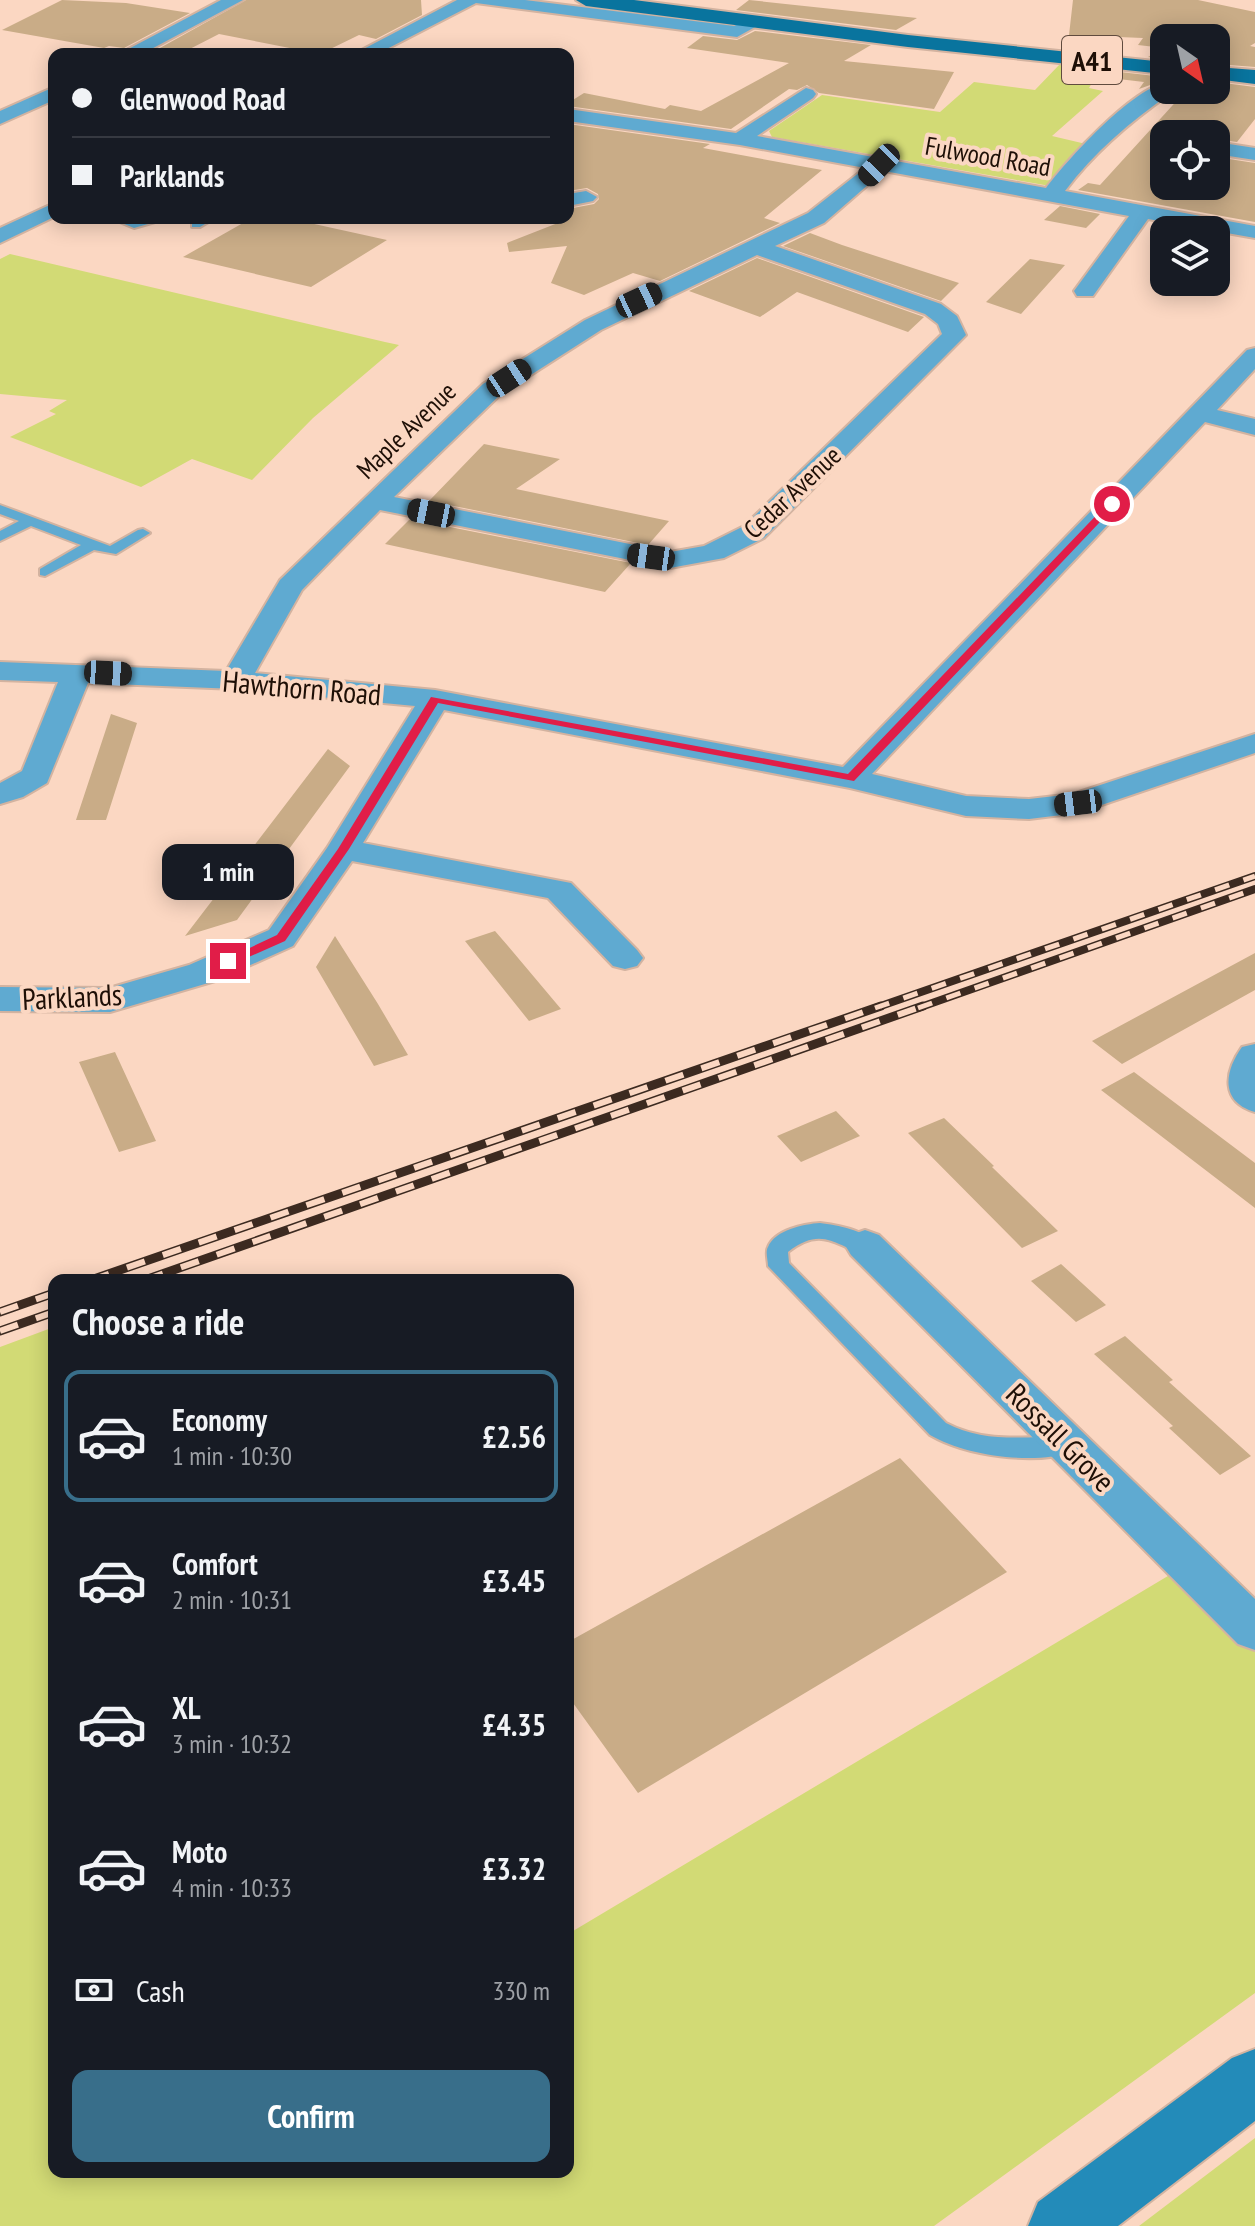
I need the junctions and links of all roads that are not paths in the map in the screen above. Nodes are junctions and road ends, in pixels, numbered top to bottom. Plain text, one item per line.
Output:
1 (234, 0) edge
2 (470, 0) edge
3 (483, 0) edge
4 (586, 0) edge
5 (184, 3) dead end
6 (687, 6) edge
7 (214, 8) junction
8 (755, 22) junction
9 (139, 48) edge
10 (375, 48) edge
11 (1150, 66) edge
12 (1230, 74) edge
13 (1255, 77) edge
14 (806, 94) dead end
15 (48, 96) edge
16 (1150, 99) edge
17 (574, 116) edge
18 (0, 118) edge
19 (740, 139) junction
20 (1230, 150) edge
21 (1255, 154) edge
22 (879, 165) junction
23 (1052, 195) junction
24 (48, 212) edge
25 (1142, 213) junction
26 (1255, 232) edge
27 (0, 236) edge
28 (757, 247) junction
29 (1108, 296) dead end
30 (1255, 355) edge
31 (1200, 413) junction
32 (1255, 427) edge
33 (374, 501) junction
34 (0, 509) edge
35 (31, 520) junction
36 (143, 533) dead end
37 (0, 537) edge
38 (93, 544) junction
39 (45, 572) dead end
40 (0, 671) edge
41 (77, 672) junction
42 (236, 680) junction
43 (435, 699) junction
44 (1255, 743) edge
45 (850, 778) junction
46 (0, 794) edge
47 (343, 849) junction
48 (625, 958) dead end
49 (0, 999) edge
50 (1255, 1056) edge
51 (1255, 1099) edge
52 (865, 1245) joint
53 (1069, 1445) junction
54 (1255, 1630) edge
55 (1255, 2081) edge
56 (1062, 2226) edge

1 - 7 street
2 - 10 street
3 - 8 street
4 - 6 main road, A41
5 - 7 street
6 - 8 main road, A41
7 - 9 street
8 - 11 main road, A41
12 - 13 main road
14 - 19 street
15 - 18 street
16 - 23 street
17 - 19 street, Fulwood Road
19 - 22 street, Fulwood Road
20 - 21 street
22 - 23 street, Fulwood Road
22 - 28 street, Maple Avenue
23 - 25 street, Fulwood Road
24 - 27 street
25 - 26 street, Fulwood Road
25 - 29 street
28 - 33 street, Maple Avenue
28 - 33 street, Cedar Avenue
30 - 31 street
31 - 32 street
31 - 45 street
33 - 42 street, Maple Avenue
34 - 35 lane
35 - 37 lane
35 - 38 lane
36 - 38 lane
38 - 39 lane
40 - 41 street, Hawthorn Road
41 - 42 street, Hawthorn Road
41 - 46 street
42 - 43 street, Hawthorn Road
43 - 45 street, Hawthorn Road
43 - 47 street, Parklands
44 - 45 street, Hawthorn Road
47 - 48 street
47 - 49 street, Parklands
50 - 51 street
52 - 53 street, Rossall Grove
52 - 53 lane
53 - 54 street, Rossall Grove
55 - 56 main road

